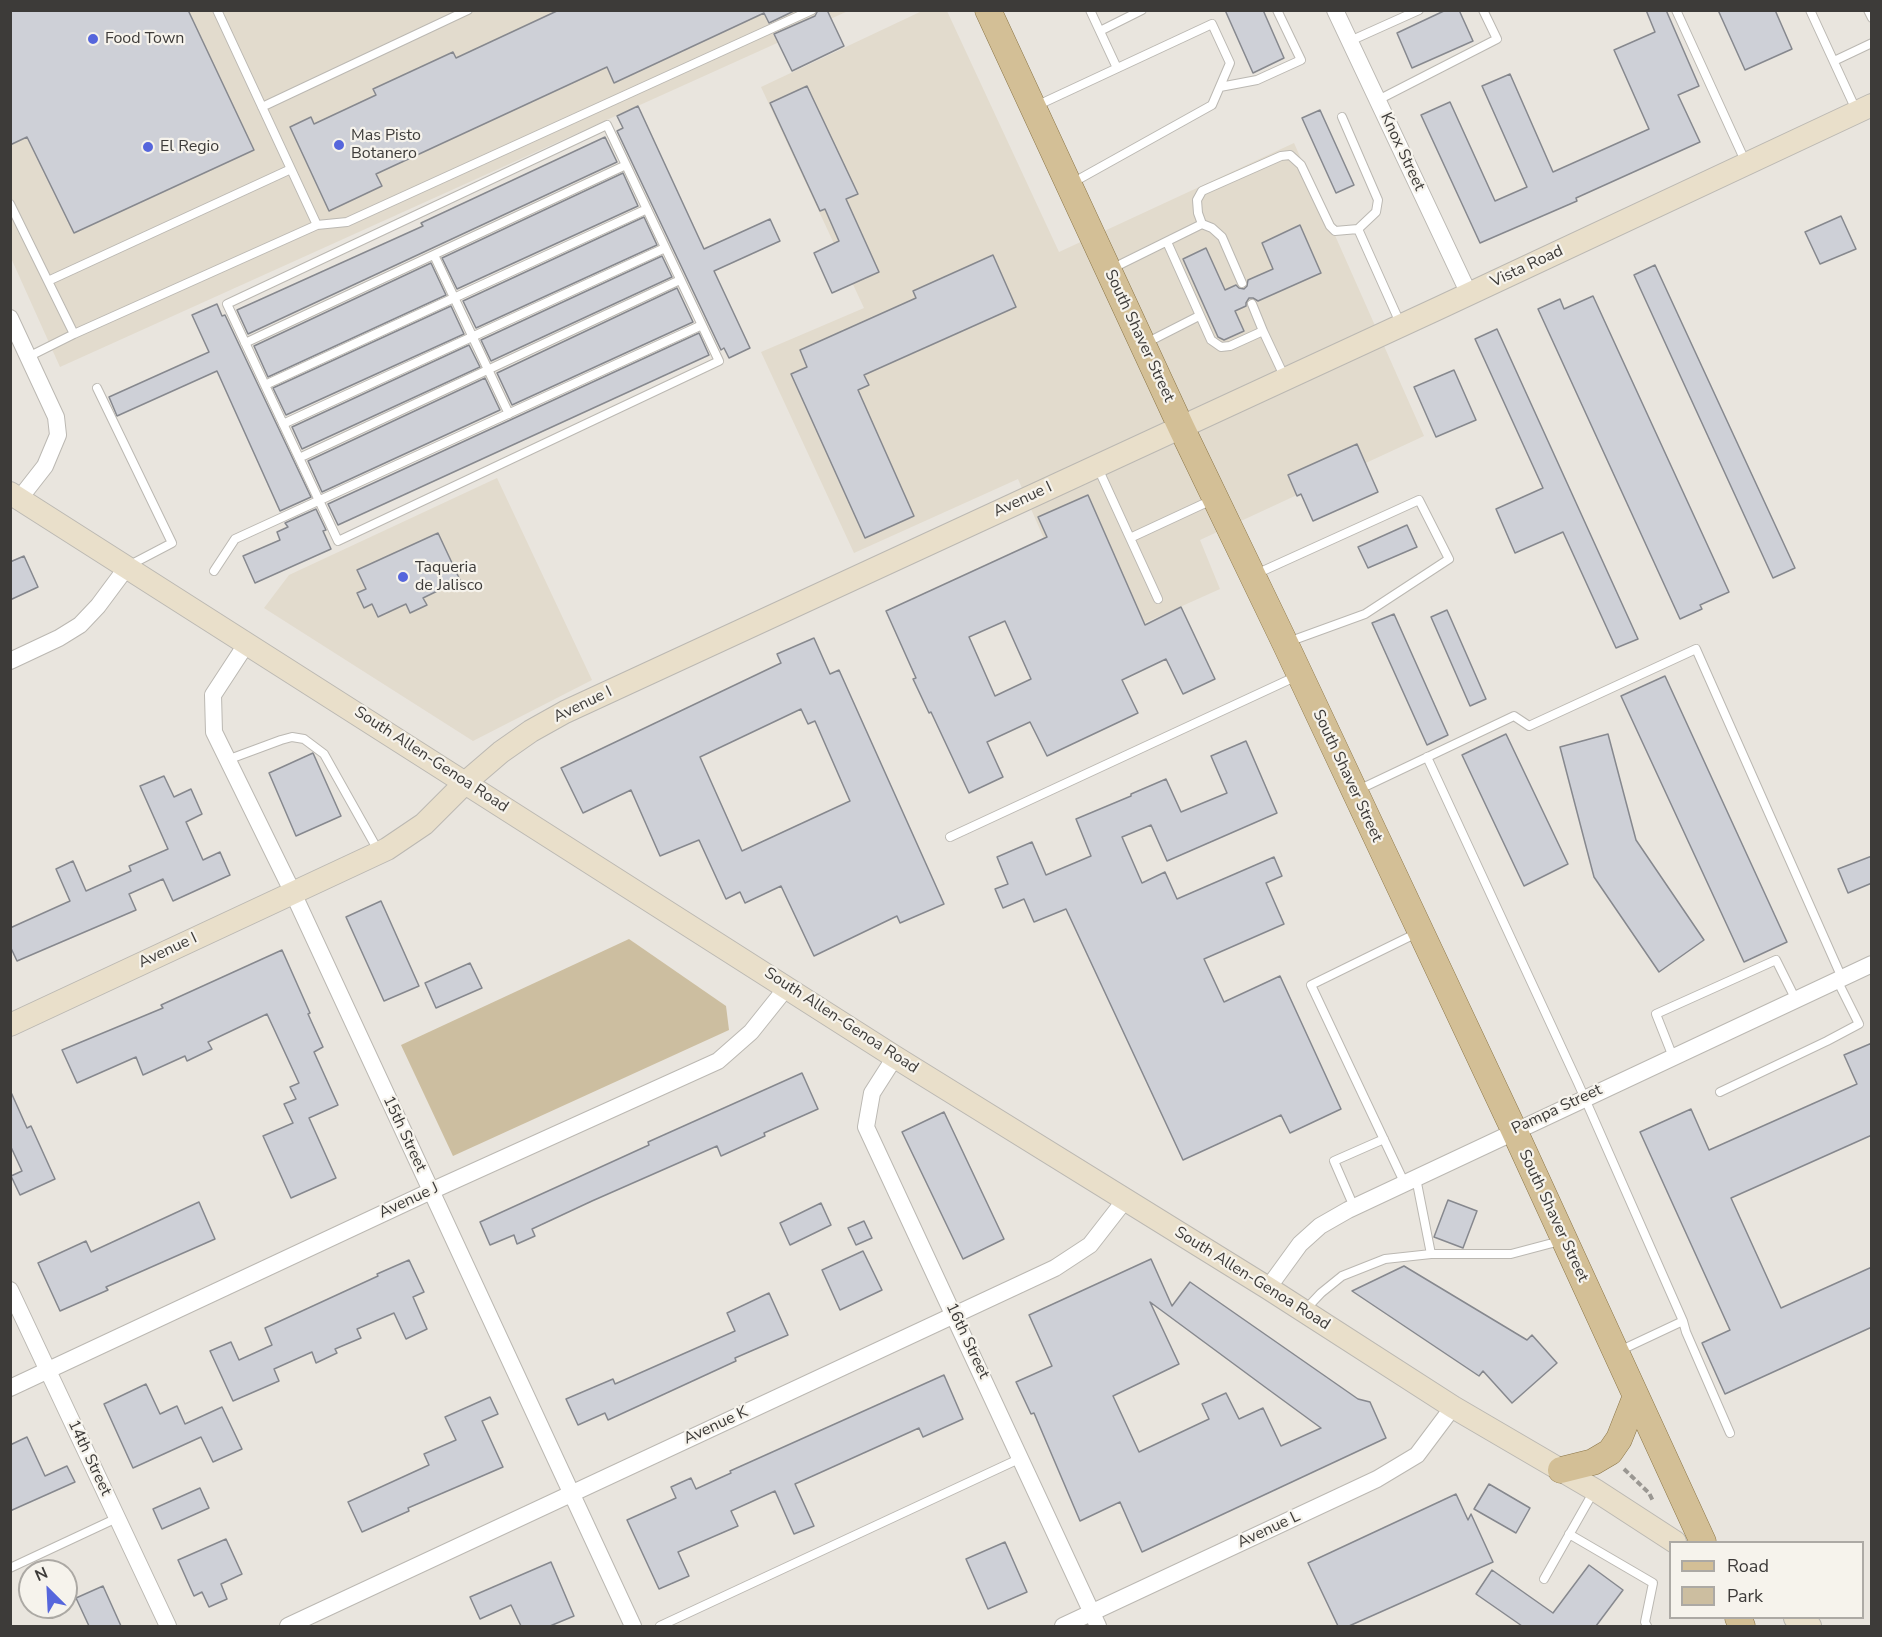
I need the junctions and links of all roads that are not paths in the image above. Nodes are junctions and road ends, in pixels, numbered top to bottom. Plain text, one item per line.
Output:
1 (217, 10) edge
2 (468, 10) edge
3 (812, 10) edge
4 (988, 10) edge
5 (1090, 10) edge
6 (1142, 10) edge
7 (1277, 10) edge
8 (1335, 10) edge
9 (1419, 10) edge
10 (1483, 10) edge
11 (1676, 10) edge
12 (1810, 10) edge
13 (1868, 10) edge
14 (1872, 18) edge
15 (1100, 31) junction
16 (1350, 41) junction
17 (1872, 43) edge
18 (1834, 61) junction
19 (1117, 68) junction
20 (1220, 87) junction
21 (1378, 100) junction
22 (262, 107) junction
23 (1033, 107) junction
24 (1864, 109) edge
25 (1342, 117) dead end
26 (1747, 163) junction
27 (626, 165) junction
28 (291, 169) junction
29 (1069, 184) junction
30 (10, 204) edge
31 (647, 209) junction
32 (1203, 224) junction
33 (317, 225) junction
34 (1358, 229) junction
35 (1167, 242) junction
36 (665, 248) junction
37 (434, 255) junction
38 (1109, 270) junction
39 (680, 280) junction
40 (48, 281) junction
41 (1242, 283) dead end
42 (1469, 294) junction
43 (454, 298) junction
44 (1252, 304) dead end
45 (1199, 316) junction
46 (10, 318) edge
47 (702, 325) junction
48 (1401, 325) junction
49 (1263, 330) junction
50 (74, 334) junction
51 (473, 336) junction
52 (245, 343) junction
53 (1143, 344) junction
54 (28, 357) junction
55 (489, 370) junction
56 (1285, 379) junction
57 (265, 385) junction
58 (97, 388) dead end
59 (509, 414) junction
60 (283, 424) junction
61 (1181, 427) junction
62 (299, 458) junction
63 (1097, 466) junction
64 (15, 496) edge
65 (1215, 499) junction
66 (320, 501) junction
67 (1131, 538) junction
68 (127, 567) junction
69 (214, 571) dead end
70 (1252, 575) junction
71 (1158, 599) dead end
72 (247, 643) junction
73 (1285, 643) junction
74 (10, 661) edge
75 (1300, 675) junction
76 (1427, 757) junction
77 (227, 760) junction
78 (466, 782) junction
79 (1355, 791) junction
80 (950, 837) dead end
81 (379, 853) junction
82 (293, 893) junction
83 (1420, 931) junction
84 (1872, 964) edge
85 (1840, 979) junction
86 (787, 987) junction
87 (1796, 1000) junction
88 (10, 1025) edge
89 (895, 1057) junction
90 (1673, 1057) junction
91 (1720, 1092) dead end
92 (1584, 1098) junction
93 (1514, 1130) junction
94 (1384, 1139) junction
95 (1410, 1179) junction
96 (431, 1191) junction
97 (1125, 1200) junction
98 (1354, 1207) junction
99 (1564, 1240) junction
100 (1431, 1254) junction
101 (1268, 1288) junction
102 (10, 1290) edge
103 (1303, 1311) junction
104 (954, 1315) junction
105 (1683, 1321) junction
106 (1616, 1353) junction
107 (48, 1371) junction
108 (10, 1388) edge
109 (1636, 1396) junction
110 (1453, 1407) junction
111 (1730, 1433) dead end
112 (1022, 1458) junction
113 (1561, 1470) junction
114 (1595, 1490) junction
115 (572, 1494) junction
116 (117, 1518) junction
117 (1569, 1534) junction
118 (1674, 1541) edge
119 (1703, 1541) edge
120 (10, 1568) edge
121 (1544, 1579) dead end
122 (1095, 1620) edge
123 (168, 1626) edge
124 (288, 1626) edge
125 (633, 1626) edge
126 (660, 1626) edge
127 (1063, 1626) edge
128 (1647, 1626) edge

1 - 22 lane
2 - 22 lane
3 - 33 lane
4 - 23 main road, South Shaver Street
5 - 15 lane
6 - 15 lane
7 - 20 lane
8 - 16 street, Knox Street
9 - 16 lane
10 - 21 lane
11 - 26 lane
12 - 18 lane
13 - 14 lane
15 - 19 lane
16 - 21 street, Knox Street
17 - 18 lane
18 - 24 lane
19 - 20 lane
19 - 23 lane
20 - 29 lane
21 - 42 street, Knox Street
22 - 28 lane
23 - 29 main road, South Shaver Street
24 - 26 street, Vista Road
25 - 34 lane
26 - 42 street, Vista Road
27 - 31 lane
27 - 37 lane
27 - 52 lane
28 - 33 lane
28 - 40 lane
29 - 38 main road, South Shaver Street
30 - 40 lane
31 - 36 lane
31 - 43 lane
32 - 34 lane
32 - 35 lane
32 - 41 lane
33 - 50 lane
34 - 48 lane
35 - 38 lane
35 - 45 lane
36 - 39 lane
36 - 51 lane
37 - 43 lane
37 - 52 lane
38 - 53 main road, South Shaver Street
39 - 47 lane
39 - 55 lane
40 - 50 lane
42 - 48 street, Vista Road
43 - 51 lane
43 - 57 lane
44 - 49 lane
45 - 49 lane
45 - 53 lane
46 - 54 street
47 - 59 lane
47 - 66 lane
48 - 56 street, Vista Road
49 - 56 lane
50 - 54 lane
51 - 55 lane
51 - 60 lane
52 - 57 lane
53 - 61 main road, South Shaver Street
54 - 64 street
55 - 59 lane
55 - 62 lane
56 - 61 street, Vista Road
57 - 60 lane
58 - 68 lane
59 - 66 lane
60 - 62 lane
61 - 63 street, Avenue I
61 - 65 main road, South Shaver Street
62 - 66 lane
63 - 67 lane
63 - 78 street, Avenue I
64 - 68 street, South Allen-Genoa Road
65 - 67 lane
65 - 70 main road, South Shaver Street
66 - 69 lane
67 - 71 lane
68 - 72 street, South Allen-Genoa Road
68 - 74 street
70 - 73 main road, South Shaver Street
70 - 73 lane
72 - 77 street, 15th Street
72 - 78 street, South Allen-Genoa Road
73 - 75 main road, South Shaver Street
75 - 79 main road, South Shaver Street
75 - 80 lane
76 - 79 lane
76 - 85 lane
76 - 92 lane
77 - 81 lane
77 - 82 street, 15th Street
78 - 81 street, Avenue I
78 - 86 street, South Allen-Genoa Road
79 - 83 main road, South Shaver Street
81 - 82 street, Avenue I
82 - 88 street, Avenue I
82 - 96 street, 15th Street
83 - 93 main road, South Shaver Street
83 - 94 lane
84 - 85 street, Pampa Street
85 - 87 street, Pampa Street
85 - 91 lane
86 - 89 street, South Allen-Genoa Road
86 - 96 street, Avenue J
87 - 90 street, Pampa Street
87 - 90 lane
89 - 97 street, South Allen-Genoa Road
89 - 104 street, 16th Street
90 - 92 street, Pampa Street
92 - 93 street, Pampa Street
92 - 105 lane
93 - 95 street, Pampa Street
93 - 99 main road, South Shaver Street
94 - 95 lane
94 - 98 lane
95 - 98 street, Pampa Street
95 - 100 lane
96 - 107 street, Avenue J
96 - 115 street, 15th Street
97 - 101 street, South Allen-Genoa Road
97 - 104 street, Avenue K
98 - 101 street, Pampa Street
99 - 100 lane
99 - 106 main road, South Shaver Street
100 - 103 lane
101 - 103 street, South Allen-Genoa Road
102 - 107 street, 14th Street
103 - 110 street, South Allen-Genoa Road
104 - 112 street, 16th Street
104 - 115 street, Avenue K
105 - 106 lane
105 - 111 lane
106 - 109 main road, South Shaver Street
107 - 108 street, Avenue J
107 - 116 street, 14th Street
109 - 113 main road
109 - 119 main road, South Shaver Street
110 - 113 street, South Allen-Genoa Road
110 - 122 street, Avenue L
112 - 122 street, 16th Street
112 - 126 lane
113 - 114 street, South Allen-Genoa Road
114 - 117 lane
114 - 118 street, South Allen-Genoa Road
115 - 124 street, Avenue K
115 - 125 street, 15th Street
116 - 120 lane
116 - 123 street, 14th Street
117 - 121 lane
117 - 128 lane
122 - 127 street, Avenue L

